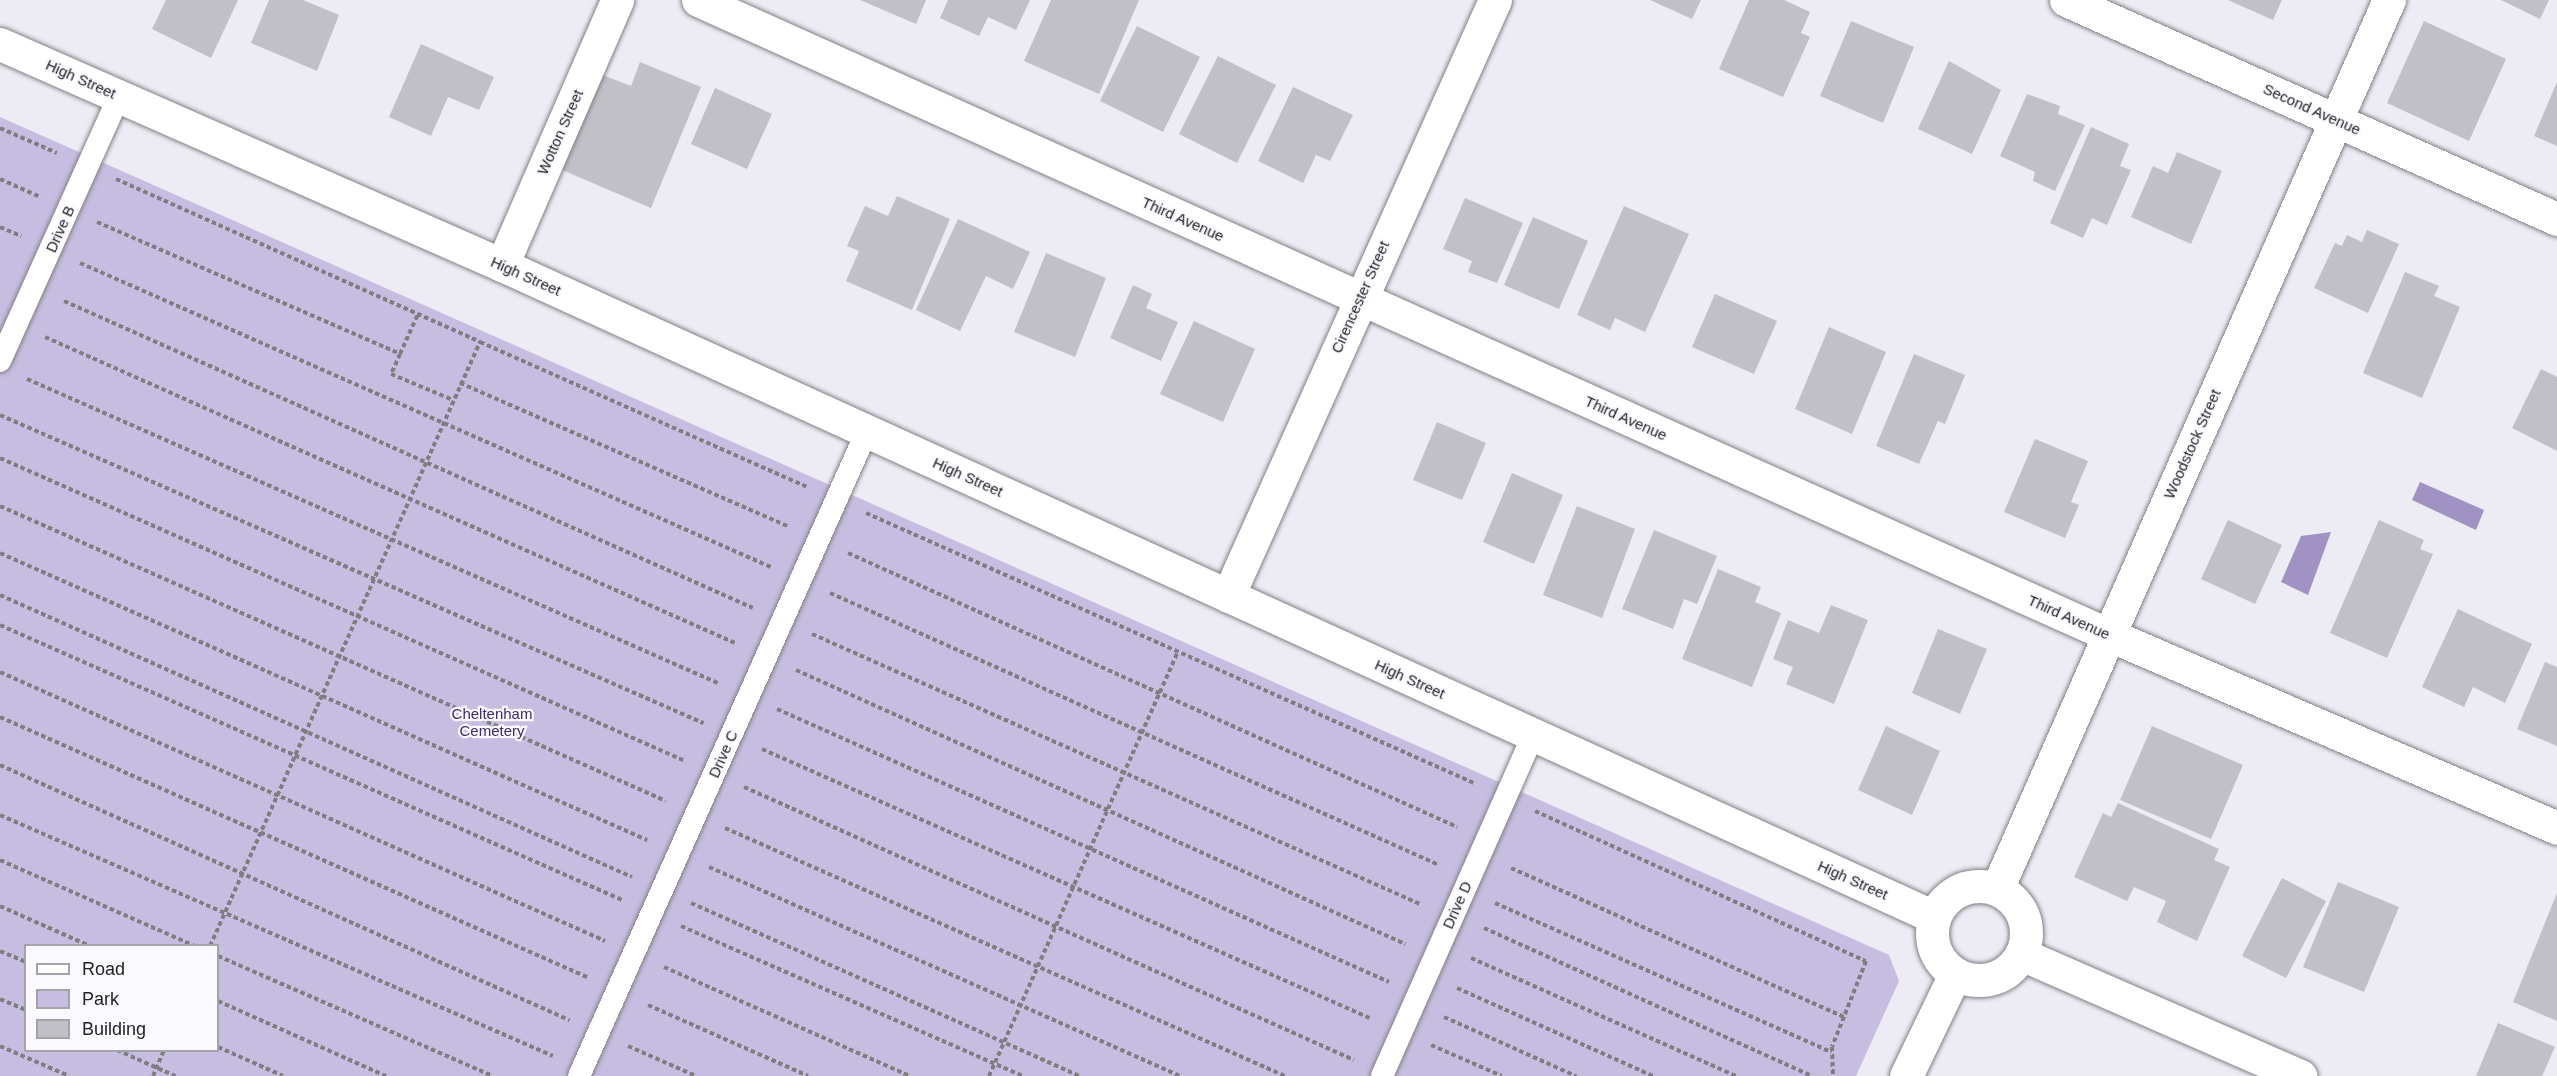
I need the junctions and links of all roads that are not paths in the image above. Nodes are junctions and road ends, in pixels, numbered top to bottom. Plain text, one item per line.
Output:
1 (617, 0) edge
2 (698, 0) edge
3 (1495, 0) edge
4 (2066, 0) edge
5 (2389, 0) edge
6 (0, 44) edge
7 (119, 96) junction
8 (2337, 121) junction
9 (2557, 219) edge
10 (502, 265) junction
11 (1359, 298) junction
12 (0, 361) edge
13 (867, 431) junction
14 (1228, 596) junction
15 (2107, 634) junction
16 (1533, 735) junction
17 (2557, 828) edge
18 (1997, 889) junction
19 (1934, 917) junction
20 (2021, 954) junction
21 (1955, 974) junction
22 (580, 1072) edge
23 (1382, 1076) edge
24 (1906, 1076) edge
25 (2300, 1076) edge

1 - 10 street, Wotton Street
2 - 11 street, Third Avenue
3 - 11 street, Cirencester Street
4 - 8 street, Second Avenue
5 - 8 street, Woodstock Street
6 - 7 street, High Street
7 - 10 street, High Street
7 - 12 lane, Drive B
8 - 9 street, Second Avenue
8 - 15 street, Woodstock Street
10 - 13 street, High Street
11 - 14 street, Cirencester Street
11 - 15 street, Third Avenue
13 - 14 street, High Street
13 - 22 lane, Drive C
14 - 16 street, High Street
15 - 17 street, Third Avenue
15 - 18 street, Woodstock Street
16 - 19 street, High Street
16 - 23 lane, Drive D
18 - 19 street
18 - 20 street
19 - 21 street
20 - 21 street
20 - 25 street
21 - 24 street

